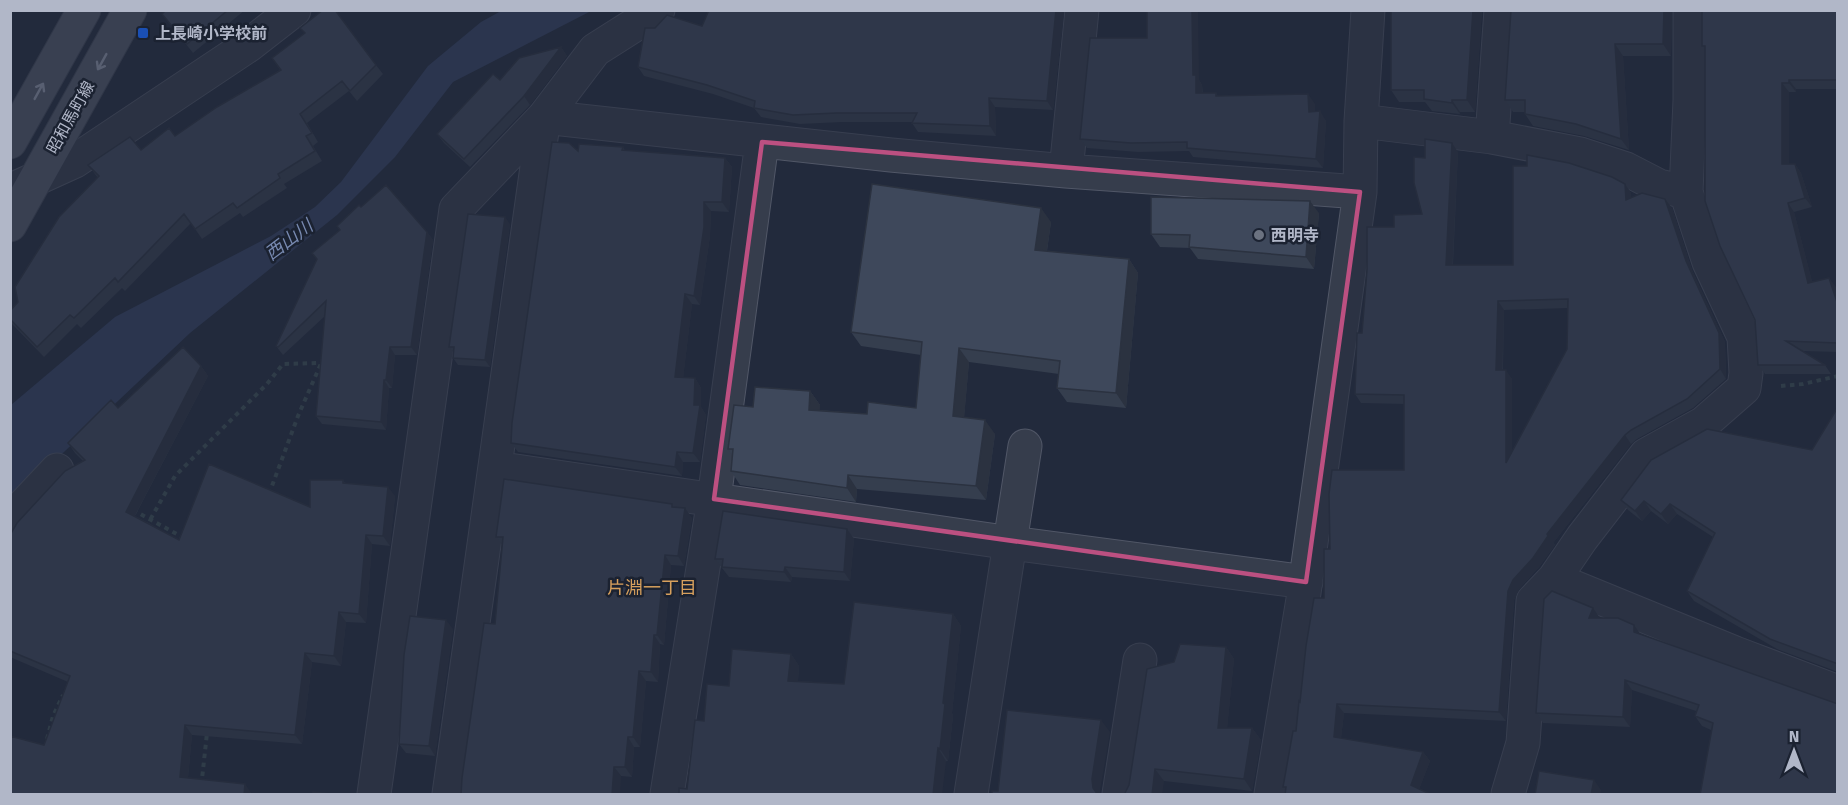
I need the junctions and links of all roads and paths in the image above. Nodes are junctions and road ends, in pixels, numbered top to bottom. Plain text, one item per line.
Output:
1 (84, 10) edge
2 (130, 10) edge
3 (294, 10) edge
4 (658, 10) edge
5 (1082, 10) edge
6 (1368, 10) edge
7 (1501, 10) edge
8 (1690, 10) edge
9 (544, 117) junction
10 (1361, 121) junction
11 (1492, 137) junction
12 (10, 142) edge
13 (762, 142) junction
14 (1066, 171) junction
15 (23, 185) edge
16 (1360, 192) junction
17 (1686, 192) junction
18 (10, 225) edge
19 (326, 354) edge
20 (320, 363) junction
21 (1838, 376) edge
22 (1744, 388) junction
23 (1025, 446) dead end
24 (495, 468) junction
25 (57, 470) dead end
26 (714, 500) junction
27 (265, 503) edge
28 (129, 508) edge
29 (150, 519) junction
30 (10, 520) edge
31 (144, 530) edge
32 (190, 541) edge
33 (1011, 543) junction
34 (1554, 579) junction
35 (1306, 582) junction
36 (1140, 660) dead end
37 (68, 685) edge
38 (1838, 692) edge
39 (209, 722) edge
40 (44, 750) edge
41 (202, 795) edge
42 (374, 795) edge
43 (449, 795) edge
44 (667, 795) edge
45 (971, 795) edge
46 (1119, 795) edge
47 (1271, 795) edge
48 (1508, 795) edge

12 -> 1 main road
2 -> 15 main road, 昭和馬町線
3 - 15 street
4 - 9 street
5 - 14 street
6 - 10 street
7 - 11 street
8 - 17 street
9 - 13 street
9 - 24 street
9 - 42 street
10 - 11 street
10 - 16 street
11 - 17 street
13 - 14 street
13 - 26 street
14 - 16 street
15 - 18 main road, 昭和馬町線
16 - 35 street
17 - 22 street
19 - 20 path
20 - 27 path
20 - 29 path
21 - 22 path
22 - 34 street
23 - 33 street
24 - 26 street
24 - 43 street
25 - 30 street
26 - 33 street
26 - 44 street
28 - 29 path
29 - 31 path
29 - 32 path
33 - 35 street
33 - 45 street
34 - 38 street
34 - 48 street
35 - 47 street
36 - 46 street
37 - 40 path
39 - 41 path

